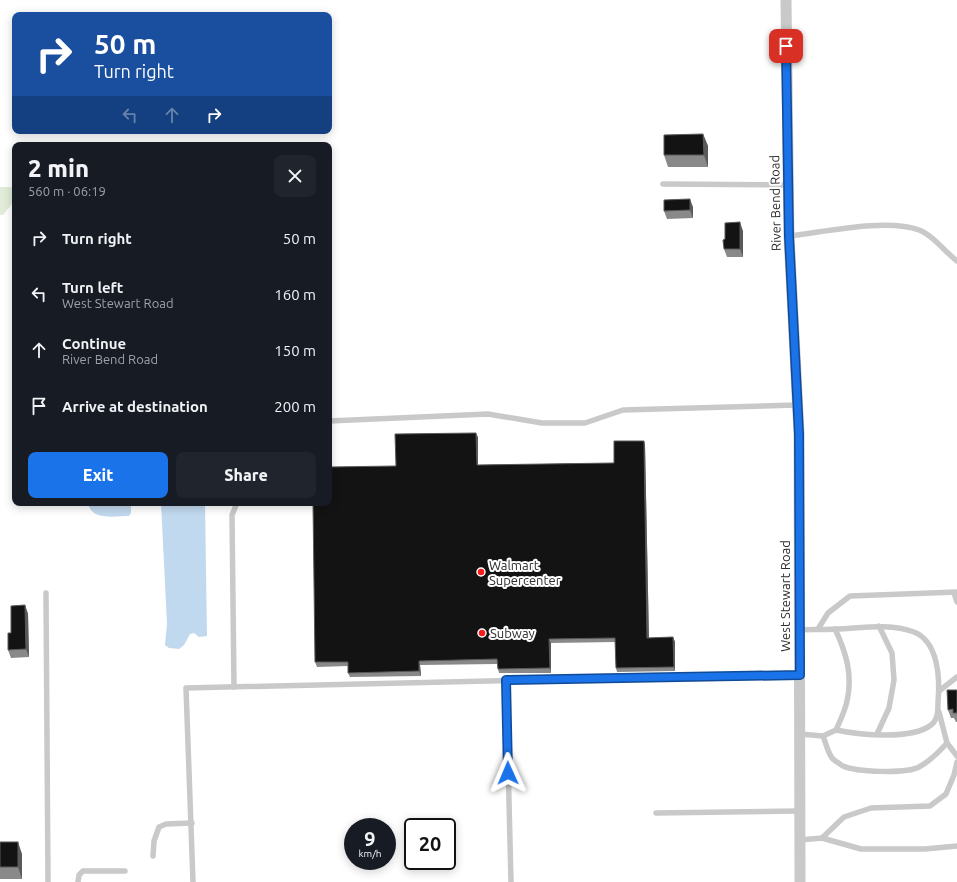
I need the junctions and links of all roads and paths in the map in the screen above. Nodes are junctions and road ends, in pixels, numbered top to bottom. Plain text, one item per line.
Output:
1 (786, 0) edge
2 (663, 184) dead end
3 (788, 185) junction
4 (789, 236) junction
5 (957, 261) edge
6 (797, 405) junction
7 (332, 421) edge
8 (236, 506) edge
9 (46, 593) dead end
10 (955, 593) edge
11 (957, 602) edge
12 (879, 626) junction
13 (818, 629) junction
14 (835, 629) junction
15 (799, 630) junction
16 (800, 675) junction
17 (957, 677) edge
18 (506, 680) junction
19 (234, 686) junction
20 (939, 691) junction
21 (938, 710) junction
22 (836, 730) junction
23 (800, 734) junction
24 (877, 734) junction
25 (823, 736) junction
26 (947, 743) junction
27 (957, 756) edge
28 (957, 762) edge
29 (800, 811) junction
30 (656, 813) dead end
31 (192, 823) junction
32 (822, 838) junction
33 (800, 840) junction
34 (957, 846) edge
35 (153, 856) dead end
36 (125, 871) dead end
37 (48, 882) edge
38 (78, 882) edge
39 (193, 882) edge
40 (510, 882) edge
41 (800, 882) edge

1 - 3 street, River Bend Road
2 - 3 lane
3 - 4 street, River Bend Road
4 - 5 lane
4 - 6 street, River Bend Road
6 - 7 lane
6 - 15 street, West Stewart Road
8 - 19 lane
9 - 37 lane
10 - 11 lane
10 - 13 lane
12 - 14 lane
12 - 20 lane
12 - 24 lane
13 - 14 lane
13 - 15 lane
14 - 22 lane
15 - 16 street, West Stewart Road
16 - 18 lane
16 - 23 street, West Stewart Road
17 - 20 lane
18 - 19 lane
18 - 40 lane
19 - 31 lane
20 - 21 lane
21 - 24 lane
21 - 26 lane
22 - 24 lane
22 - 25 lane
23 - 25 lane
23 - 29 street, West Stewart Road
25 - 26 lane
26 - 27 lane
28 - 32 lane
29 - 30 lane
29 - 33 street, West Stewart Road
31 - 35 lane
31 - 39 lane
32 - 33 lane
32 - 34 lane
33 - 41 street, West Stewart Road
36 - 38 lane

